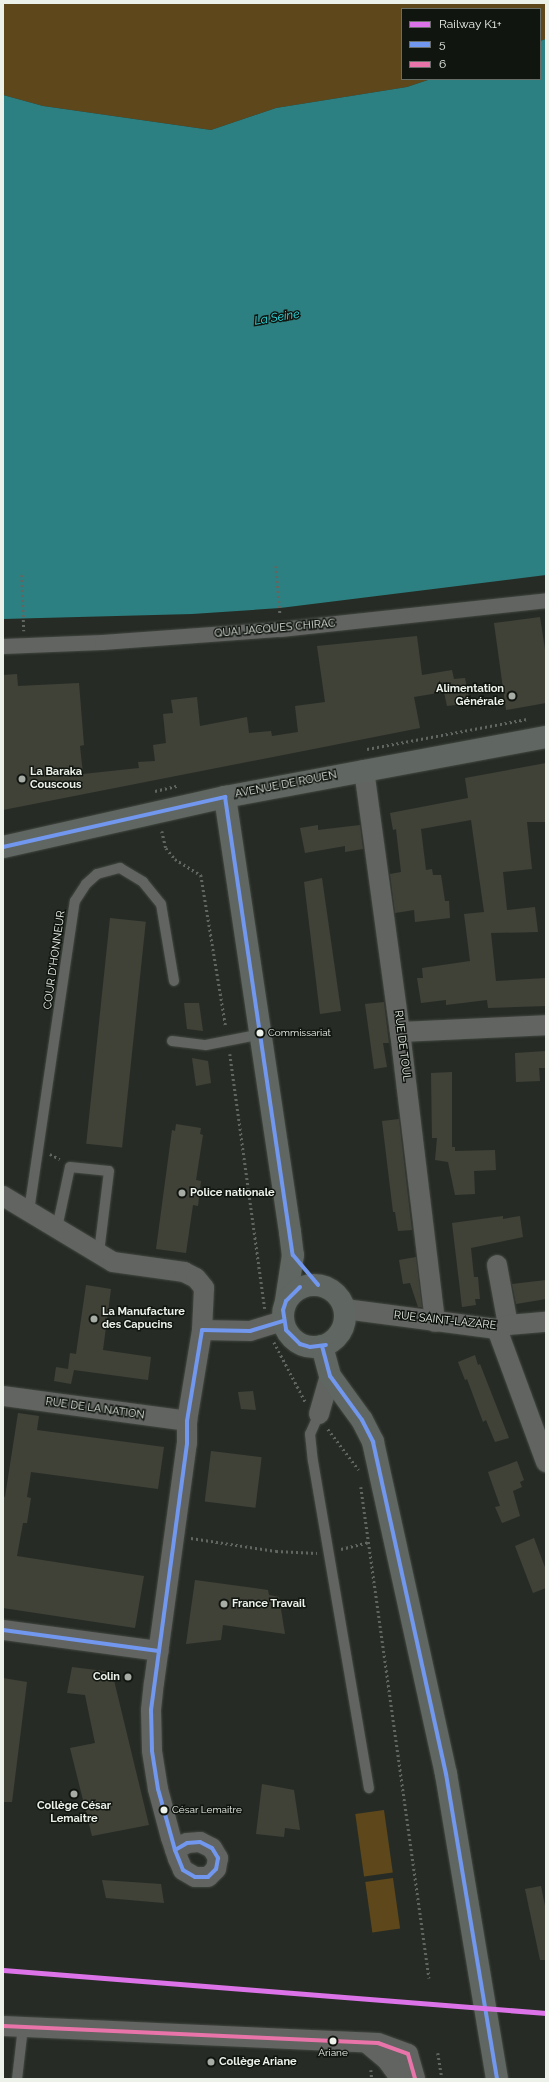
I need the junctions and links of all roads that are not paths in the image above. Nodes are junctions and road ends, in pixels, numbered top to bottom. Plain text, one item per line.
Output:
1 (546, 600) edge
2 (3, 646) edge
3 (546, 737) edge
4 (364, 770) junction
5 (225, 797) junction
6 (3, 847) edge
7 (174, 981) dead end
8 (546, 1025) edge
9 (400, 1032) junction
10 (262, 1034) junction
11 (172, 1041) dead end
12 (3, 1196) edge
13 (29, 1212) junction
14 (57, 1228) junction
15 (99, 1253) junction
16 (293, 1255) junction
17 (497, 1265) dead end
18 (318, 1285) junction
19 (345, 1309) junction
20 (279, 1316) junction
21 (435, 1322) junction
22 (546, 1322) edge
23 (502, 1327) junction
24 (202, 1330) junction
25 (322, 1346) junction
26 (330, 1376) junction
27 (3, 1396) edge
28 (349, 1403) junction
29 (317, 1415) junction
30 (187, 1421) junction
31 (546, 1462) edge
32 (3, 1630) edge
33 (159, 1651) junction
34 (369, 1788) dead end
35 (175, 1850) dead end
36 (3, 2026) edge
37 (23, 2027) junction
38 (368, 2044) junction
39 (495, 2069) edge
40 (17, 2079) edge
41 (401, 2079) edge
42 (415, 2079) edge

1 - 2 street, QUAI JACQUES CHIRAC
3 - 4 main road, AVENUE DE ROUEN
4 - 5 main road, AVENUE DE ROUEN
4 - 9 street, RUE DE TOUL
5 - 6 main road, AVENUE DE ROUEN
5 - 10 main road
7 - 13 lane, COUR D'HONNEUR
8 - 9 street
9 - 21 street, RUE DE TOUL
10 - 11 lane
10 - 16 main road
12 - 13 street
13 - 14 street
14 - 15 street
14 - 15 lane
15 - 24 street
16 - 18 main road
16 - 20 main road
17 - 23 street
18 - 19 main road
18 - 20 main road
19 - 21 street, RUE SAINT-LAZARE
19 - 25 main road
20 - 24 street
20 - 25 main road
21 - 23 street, RUE SAINT-LAZARE
22 - 23 street, RUE SAINT-LAZARE
23 - 31 street
24 - 30 street
25 - 26 main road
26 - 28 main road
26 - 29 street
27 - 30 street, RUE DE LA NATION
28 - 29 street
28 - 39 main road
29 - 34 lane
30 - 33 street
32 - 33 street
33 - 35 street
36 - 37 street
37 - 38 street
37 - 40 lane
38 - 41 street
38 - 42 street

